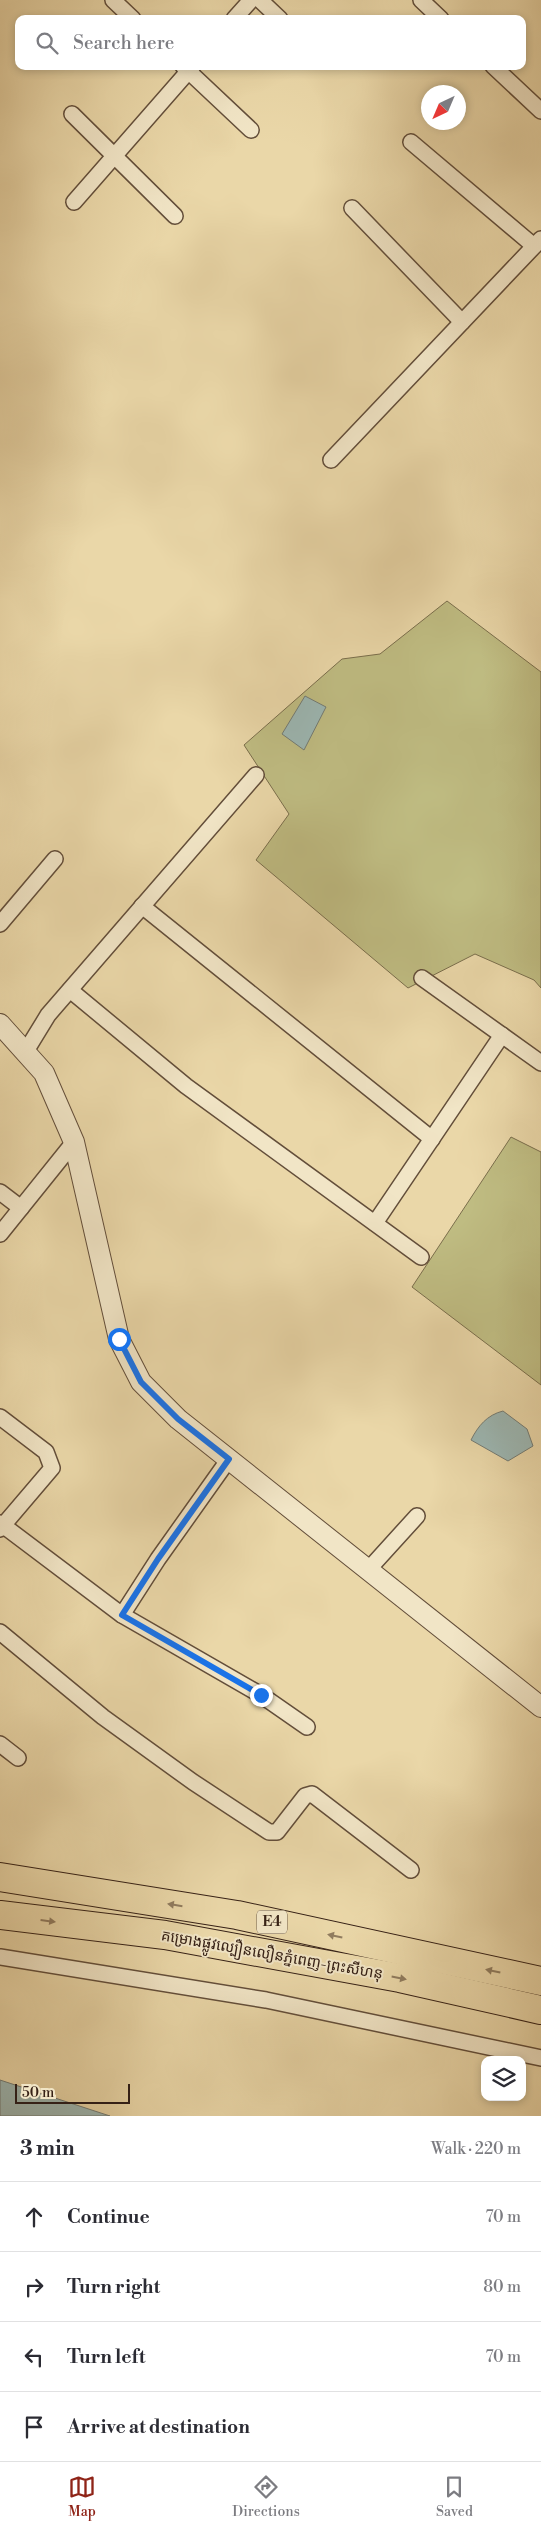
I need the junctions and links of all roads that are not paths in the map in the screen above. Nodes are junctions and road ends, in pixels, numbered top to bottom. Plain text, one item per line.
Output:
1 (113, 0) edge
2 (251, 0) edge
3 (260, 0) edge
4 (421, 0) edge
5 (128, 15) edge
6 (238, 15) edge
7 (276, 15) edge
8 (437, 15) edge
9 (186, 70) edge
10 (190, 70) edge
11 (496, 70) edge
12 (541, 111) edge
13 (72, 114) dead end
14 (251, 130) dead end
15 (411, 142) dead end
16 (114, 156) junction
17 (74, 202) dead end
18 (352, 208) dead end
19 (175, 216) dead end
20 (538, 243) edge
21 (462, 322) junction
22 (332, 460) dead end
23 (256, 776) dead end
24 (55, 859) dead end
25 (142, 906) junction
26 (0, 924) edge
27 (422, 978) dead end
28 (70, 990) junction
29 (0, 1024) edge
30 (502, 1035) junction
31 (26, 1051) junction
32 (541, 1063) edge
33 (432, 1139) junction
34 (74, 1142) junction
35 (0, 1192) edge
36 (21, 1208) junction
37 (375, 1223) junction
38 (0, 1234) edge
39 (421, 1257) dead end
40 (0, 1417) edge
41 (229, 1459) junction
42 (416, 1516) dead end
43 (1, 1526) edge
44 (368, 1570) junction
45 (122, 1615) junction
46 (0, 1632) edge
47 (541, 1707) edge
48 (307, 1727) dead end
49 (0, 1744) edge
50 (18, 1758) dead end
51 (411, 1870) dead end
52 (0, 1878) edge
53 (0, 1915) edge
54 (0, 1957) edge
55 (541, 1982) edge
56 (541, 2010) edge
57 (541, 2058) edge

1 - 5 street
2 - 6 street
3 - 7 street
4 - 8 street
9 - 16 street
10 - 14 street
11 - 12 street
13 - 16 street
15 - 20 street
16 - 17 street
16 - 19 street
18 - 21 street
20 - 21 street
21 - 22 street
23 - 25 street
24 - 26 street
25 - 28 street
25 - 33 street
27 - 30 street
28 - 31 street
28 - 37 street
29 - 31 street
30 - 32 street
30 - 33 street
31 - 34 street
33 - 37 street
34 - 36 street
34 - 41 street
35 - 36 street
36 - 38 street
37 - 39 street
40 - 43 street
41 - 44 street
41 - 45 street
42 - 44 street
43 - 45 street
44 - 47 street
45 - 48 street
46 - 51 street
49 - 50 street
55 -> 52 highway, គម្រោងផ្លូវល្បឿនលឿនភ្នំពេញ-ព្រះសីហនុ / E4
53 -> 56 highway, គម្រោងផ្លូវល្បឿនលឿនភ្នំពេញ-ព្រះសីហនុ / E4
54 - 57 street

